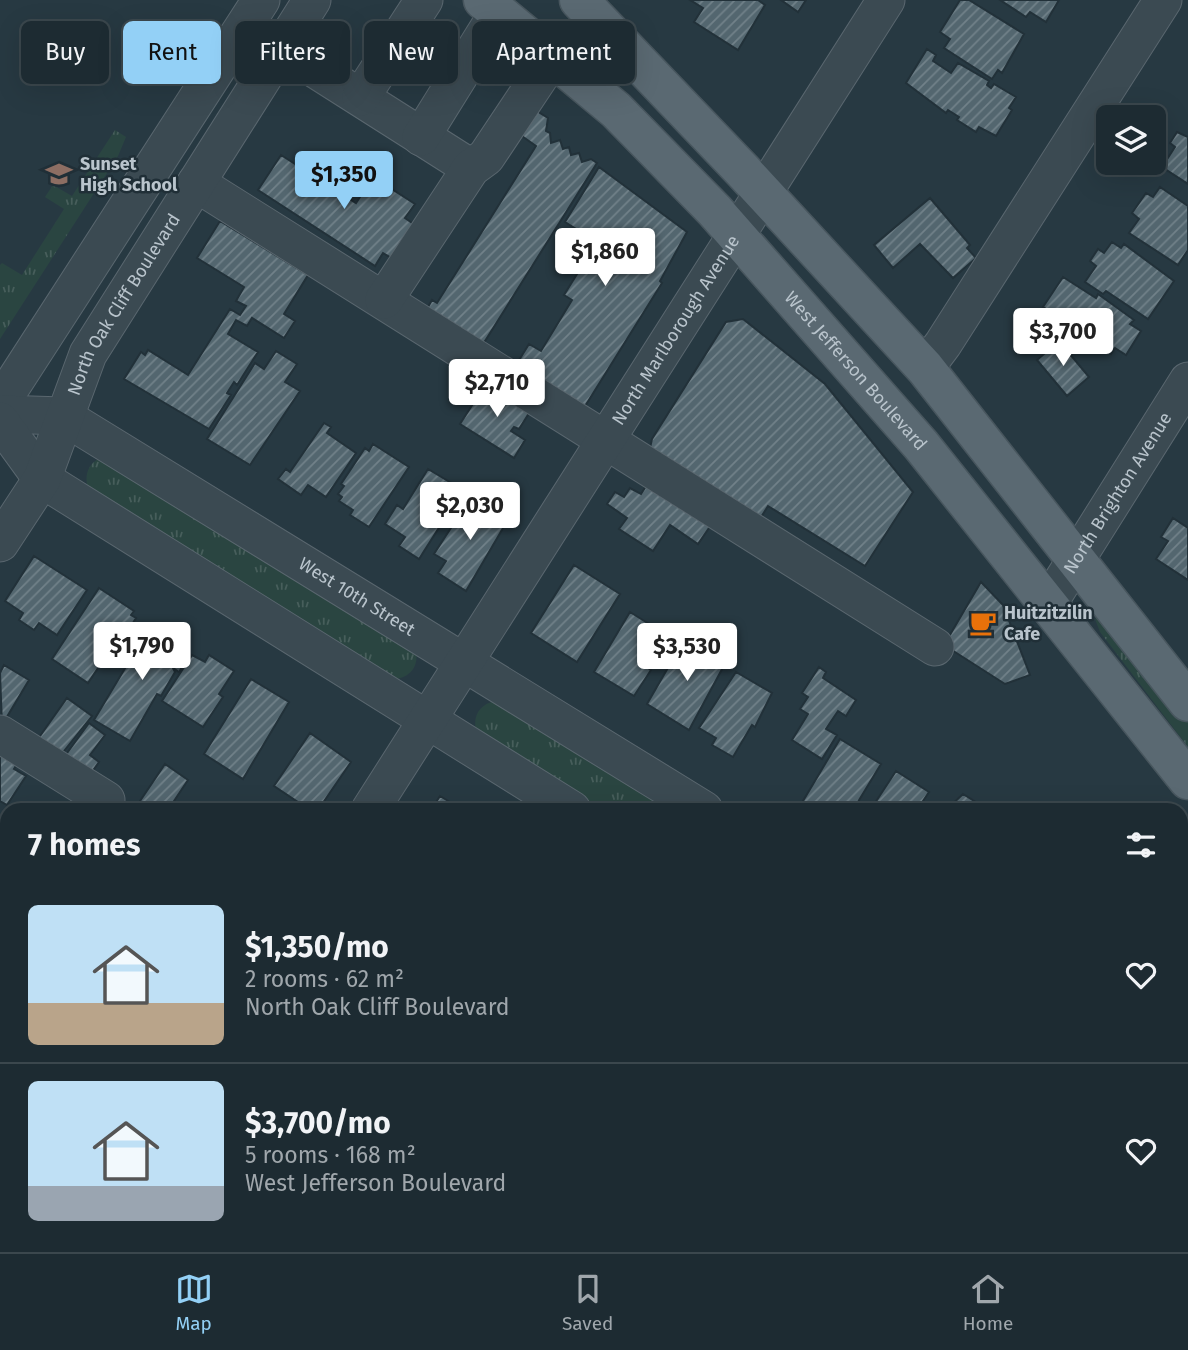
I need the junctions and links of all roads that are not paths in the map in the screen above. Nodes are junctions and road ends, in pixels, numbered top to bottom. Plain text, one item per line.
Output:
1 (261, 0) edge
2 (312, 0) edge
3 (424, 0) edge
4 (579, 0) edge
5 (886, 0) edge
6 (1163, 0) edge
7 (490, 7) edge
8 (299, 21) edge
9 (507, 21) edge
10 (259, 84) edge
11 (339, 84) edge
12 (535, 84) edge
13 (584, 84) edge
14 (360, 97) junction
15 (421, 137) junction
16 (471, 168) junction
17 (196, 183) junction
18 (763, 192) junction
19 (736, 236) junction
20 (384, 300) junction
21 (925, 368) junction
22 (1188, 381) edge
23 (0, 404) edge
24 (0, 414) edge
25 (63, 416) junction
26 (0, 421) edge
27 (606, 439) junction
28 (42, 479) junction
29 (0, 543) edge
30 (1076, 557) junction
31 (1048, 604) junction
32 (935, 647) dead end
33 (465, 661) junction
34 (1188, 702) edge
35 (428, 721) junction
36 (0, 734) edge
37 (1188, 780) edge
38 (103, 803) edge
39 (375, 803) edge
40 (561, 803) edge
41 (693, 803) edge

1 - 23 street
2 - 8 street, North Oak Cliff Boulevard
3 - 14 street
4 - 18 main road
5 - 18 street, North Marlborough Avenue
6 - 21 street
7 - 9 main road, West Jefferson Boulevard
7 - 15 street
10 - 17 street, North Oak Cliff Boulevard
11 - 14 street
12 - 16 street
13 - 19 main road, West Jefferson Boulevard
14 - 15 street
15 - 16 street
16 - 20 street
17 - 20 street
17 - 25 street, North Oak Cliff Boulevard
18 - 19 street, North Marlborough Avenue
18 - 21 main road
19 - 27 street, North Marlborough Avenue
19 - 31 main road, West Jefferson Boulevard
20 - 27 street
21 - 30 main road
22 - 30 street, North Brighton Avenue
24 - 25 street, West 10th Street
25 - 28 street, North Oak Cliff Boulevard
25 - 33 street, West 10th Street
26 - 28 street
27 - 32 street
27 - 33 street, North Marlborough Avenue
28 - 29 street, North Oak Cliff Boulevard
28 - 35 street
30 - 31 street, North Brighton Avenue
30 - 34 main road
31 - 37 main road, West Jefferson Boulevard
33 - 35 street, North Marlborough Avenue
33 - 41 street, West 10th Street
35 - 39 street, North Marlborough Avenue
35 - 40 street
36 - 38 street

